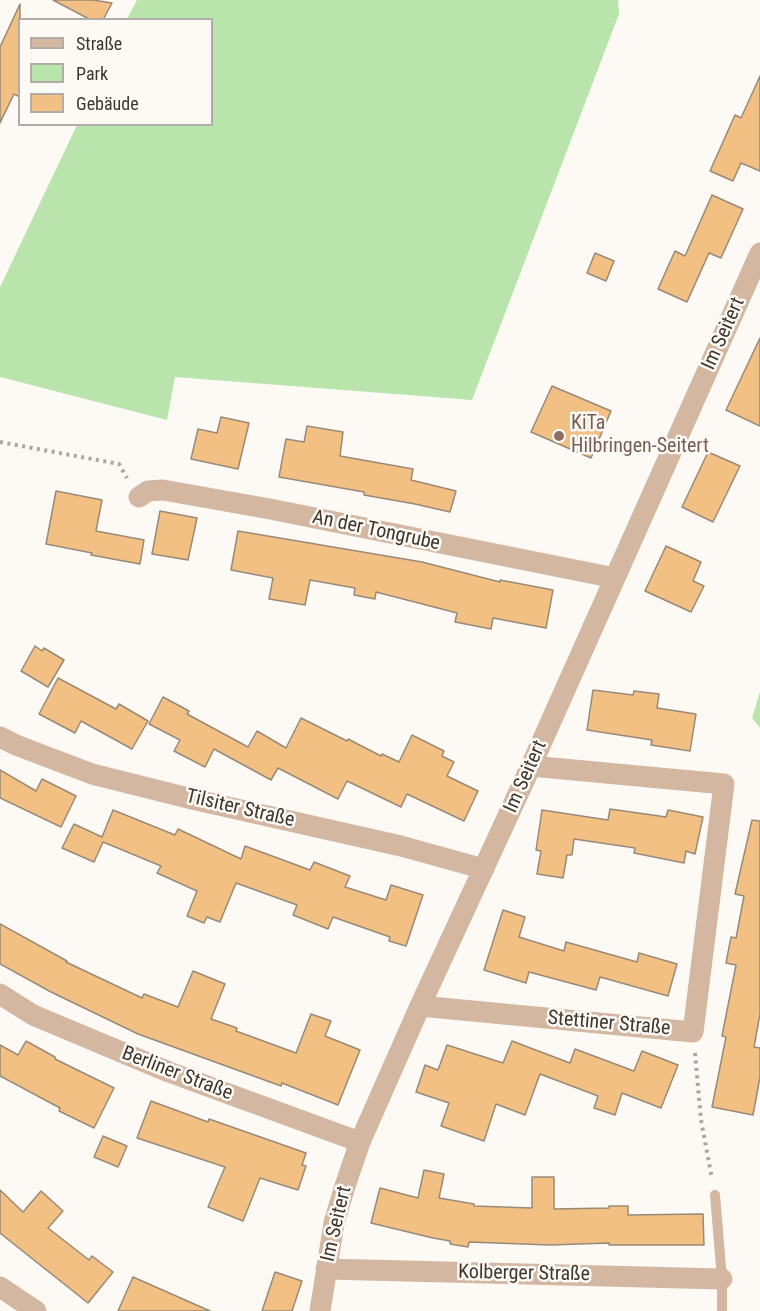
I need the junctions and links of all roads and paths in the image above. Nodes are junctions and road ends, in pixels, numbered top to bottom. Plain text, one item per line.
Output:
1 (760, 252) edge
2 (0, 442) edge
3 (139, 497) joint
4 (615, 578) junction
5 (0, 737) edge
6 (531, 766) junction
7 (484, 869) junction
8 (0, 993) edge
9 (420, 1006) junction
10 (693, 1032) junction
11 (360, 1142) junction
12 (715, 1195) joint
13 (326, 1269) junction
14 (722, 1279) junction
15 (0, 1287) edge
16 (36, 1311) edge
17 (320, 1311) edge
18 (722, 1311) edge

1 - 4 street, Im Seitert
2 - 3 path
3 - 4 street, An der Tongrube
4 - 6 street, Im Seitert
5 - 7 street, Tilsiter Straße
6 - 7 street, Im Seitert
6 - 10 street, Stettiner Straße
7 - 9 street, Im Seitert
8 - 11 street, Berliner Straße
9 - 10 street, Stettiner Straße
9 - 11 street, Im Seitert
10 - 12 path
11 - 13 street, Im Seitert
12 - 14 lane
13 - 14 street, Kolberger Straße
13 - 17 street, Im Seitert
14 - 18 lane
15 - 16 street

